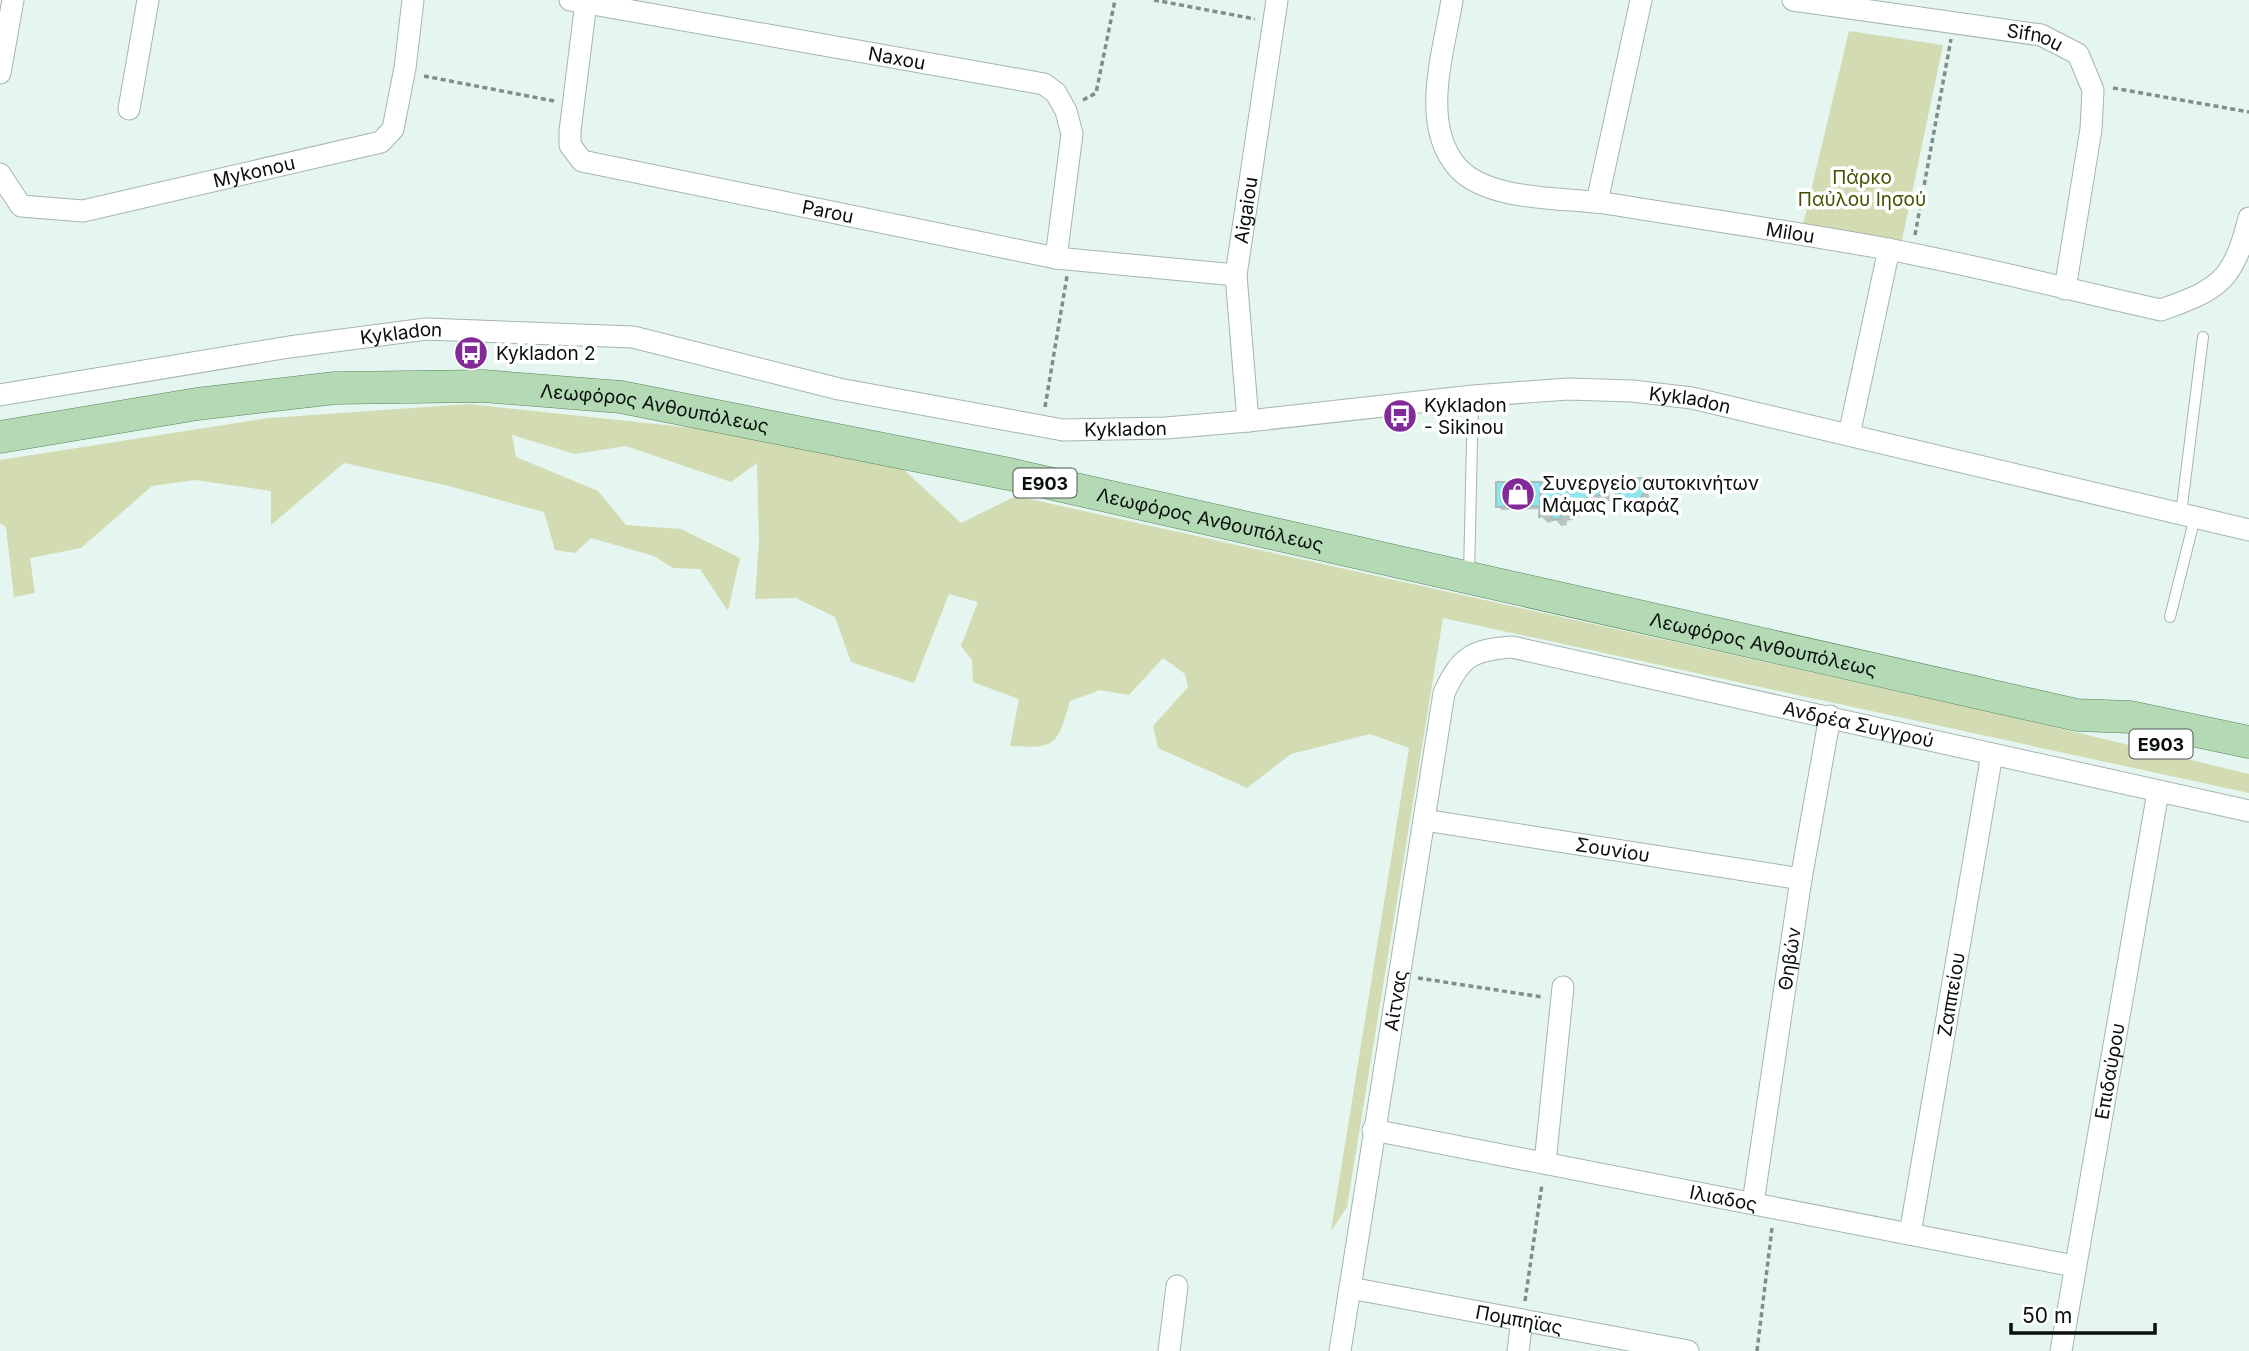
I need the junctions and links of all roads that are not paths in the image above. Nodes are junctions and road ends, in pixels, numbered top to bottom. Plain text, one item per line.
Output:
1 (13, 0) edge
2 (148, 0) edge
3 (413, 0) edge
4 (1278, 0) edge
5 (1452, 0) edge
6 (1641, 0) edge
7 (1793, 0) edge
8 (578, 1) edge
9 (0, 73) edge
10 (129, 109) dead end
11 (0, 174) edge
12 (1597, 202) junction
13 (2249, 218) edge
14 (1889, 249) junction
15 (1063, 259) junction
16 (1236, 275) junction
17 (2065, 289) junction
18 (2203, 337) dead end
19 (0, 395) edge
20 (1473, 396) junction
21 (1248, 421) junction
22 (1849, 435) junction
23 (0, 437) edge
24 (2188, 516) junction
25 (2249, 530) edge
26 (1469, 579) junction
27 (2170, 617) dead end
28 (1467, 656) joint
29 (2077, 715) junction
30 (1830, 716) junction
31 (2249, 742) edge
32 (1992, 754) junction
33 (2249, 762) edge
34 (2158, 792) junction
35 (2249, 811) edge
36 (1424, 820) junction
37 (1801, 879) junction
38 (1562, 994) road end
39 (1373, 1130) junction
40 (1545, 1163) junction
41 (1753, 1203) junction
42 (1910, 1234) junction
43 (2074, 1266) junction
44 (1177, 1286) dead end
45 (1350, 1288) junction
46 (1522, 1320) junction
47 (1169, 1351) edge
48 (1340, 1351) edge
49 (1518, 1351) edge
50 (1688, 1351) edge
51 (2061, 1351) edge

1 - 9 street
2 - 10 street
3 - 11 street, Mykonou
4 - 16 street, Aigaiou
5 - 12 street, Milou
6 - 12 street
7 - 17 street, Sifnou
8 - 15 street, Parou
8 - 15 street, Naxou
12 - 14 street, Milou
13 - 17 street, Milou
14 - 17 street, Milou
14 - 22 street
15 - 16 street, Parou
16 - 21 street, Aigaiou
18 - 24 lane
19 - 21 street, Kykladon
20 - 21 street, Kykladon
20 - 22 street, Kykladon
20 - 26 lane
22 - 24 street, Kykladon
23 - 26 main road, Λεωφόρος Ανθουπόλεως / E903
24 - 25 street, Kykladon
24 - 27 lane
26 - 29 main road, Λεωφόρος Ανθουπόλεως / E903
28 - 30 street, Ανδρέα Συγγρού
28 - 36 street, Αίτνας
29 - 31 main road, Λεωφόρος Ανθουπόλεως / E903
29 - 33 main road, Λεωφόρος Ανθουπόλεως / E903
30 - 32 street, Ανδρέα Συγγρού
30 - 37 street, Θηβών
32 - 34 street, Ανδρέα Συγγρού
32 - 42 street, Ζαππείου
34 - 35 street, Ανδρέα Συγγρού
34 - 43 street, Επιδαύρου
36 - 37 street, Σουνίου
36 - 39 street, Αίτνας
37 - 41 street, Θηβών
38 - 40 street
39 - 40 street, Ιλιαδος
39 - 45 street, Αίτνας
40 - 41 street, Ιλιαδος
41 - 42 street, Ιλιαδος
42 - 43 street, Ιλιαδος
43 - 51 street, Επιδαύρου
44 - 47 street
45 - 46 street, Πομπηϊας
45 - 48 street, Αίτνας
46 - 49 street
46 - 50 street, Πομπηϊας

